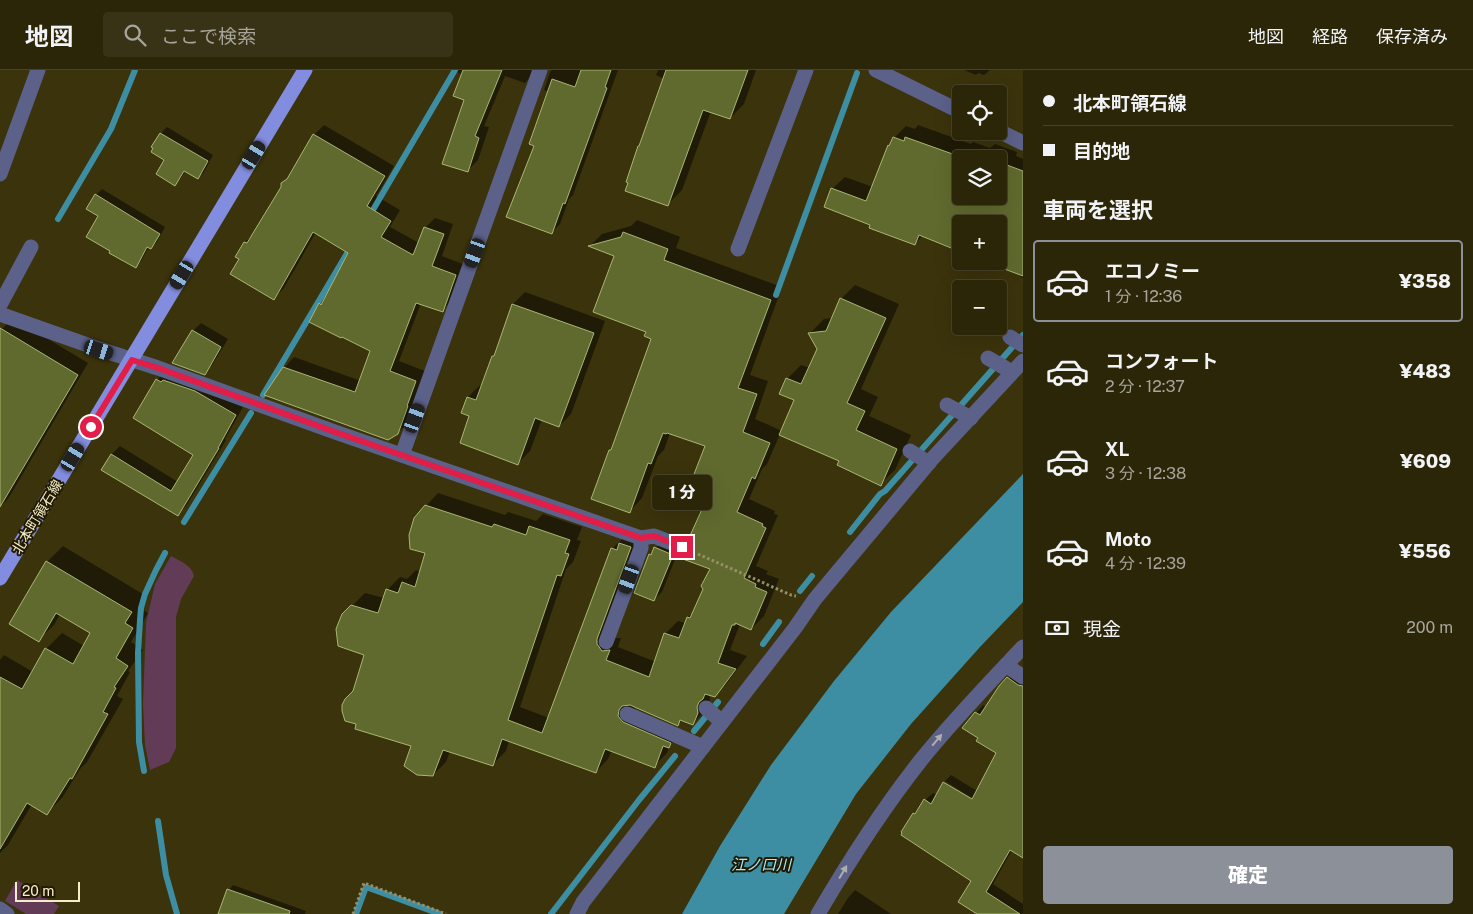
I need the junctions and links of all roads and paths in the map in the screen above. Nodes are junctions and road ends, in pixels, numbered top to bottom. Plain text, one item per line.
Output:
1 (38, 70) edge
2 (305, 70) edge
3 (540, 70) edge
4 (806, 70) edge
5 (876, 70) edge
6 (952, 108) edge
7 (1007, 135) edge
8 (1023, 143) edge
9 (0, 172) edge
10 (31, 247) dead end
11 (738, 249) dead end
12 (0, 305) edge
13 (0, 314) edge
14 (988, 358) dead end
15 (132, 360) junction
16 (1023, 360) edge
17 (1012, 372) junction
18 (947, 404) dead end
19 (971, 418) junction
20 (910, 451) dead end
21 (402, 455) junction
22 (929, 463) junction
23 (641, 538) junction
24 (682, 547) joint
25 (0, 578) edge
26 (815, 600) junction
27 (606, 642) dead end
28 (1023, 647) edge
29 (1006, 665) junction
30 (1023, 676) edge
31 (706, 708) dead end
32 (627, 714) dead end
33 (722, 722) junction
34 (703, 746) junction
35 (0, 910) edge
36 (7, 914) edge
37 (353, 914) edge
38 (446, 914) edge
39 (577, 914) edge
40 (818, 914) edge

1 - 9 street
2 - 15 main road, 北本町領石線
3 - 21 street
4 - 11 street
5 - 6 street
7 - 8 street
10 - 12 street
13 - 15 street
14 - 17 street
15 - 21 street
15 - 25 main road, 北本町領石線
16 - 17 street
17 - 19 street
18 - 19 street
19 - 22 street
20 - 22 street
21 - 23 street
22 - 26 street
23 - 24 street
23 - 27 street
24 - 26 path
26 - 33 street
28 - 29 street
29 - 30 street
40 -> 29 street
31 - 33 street
32 - 34 street
33 - 34 street
34 - 39 street
35 - 36 street
37 - 38 path

